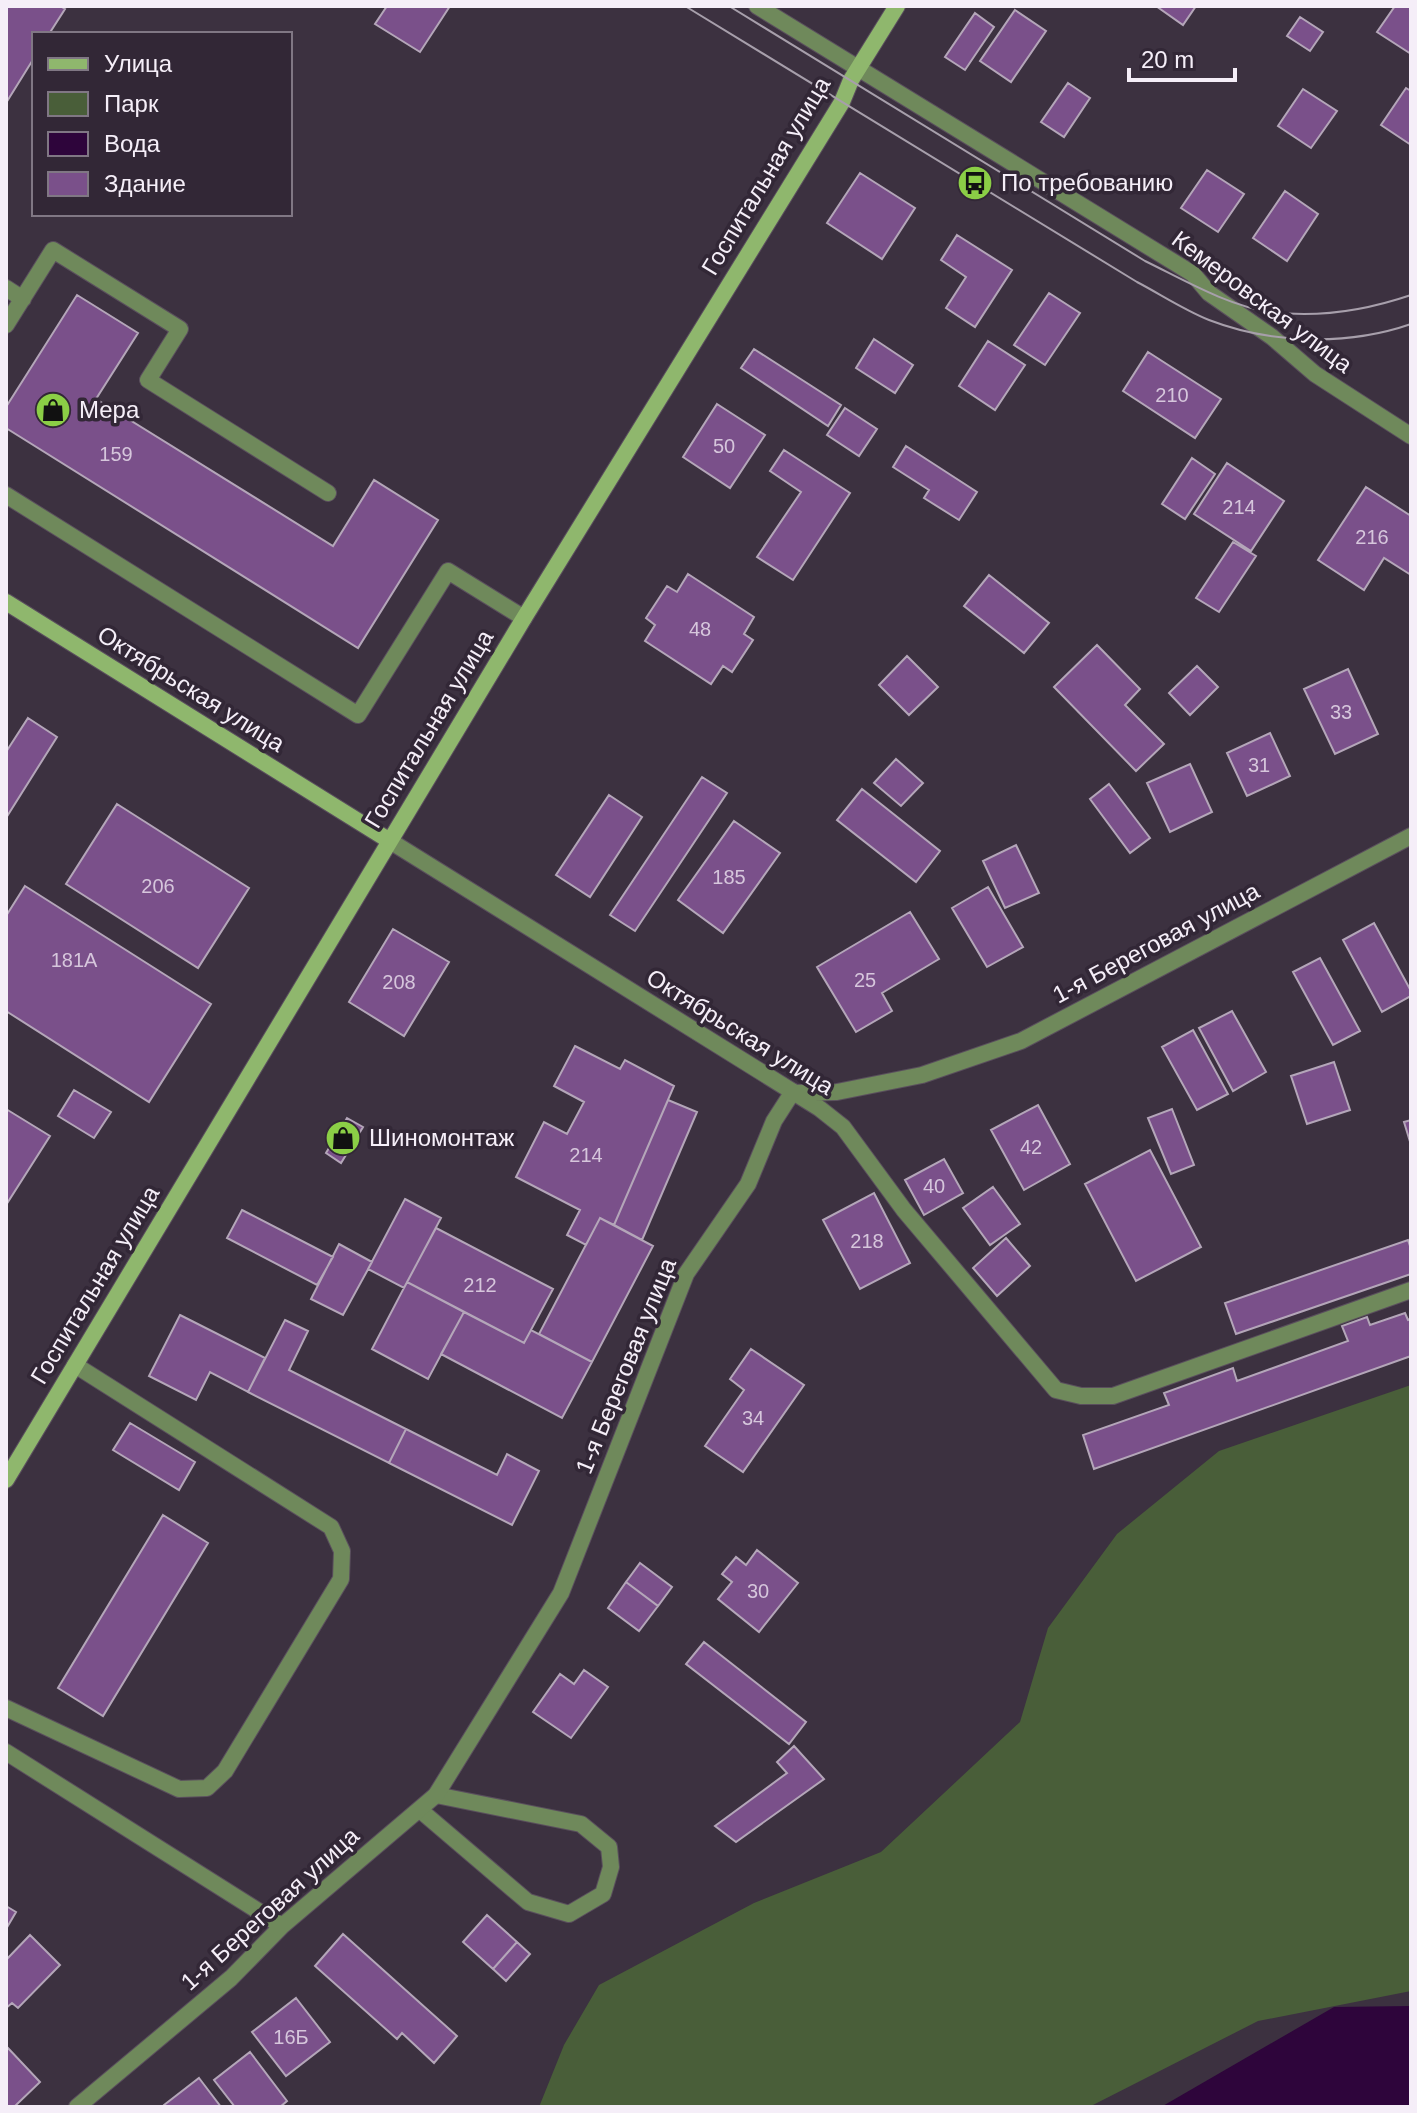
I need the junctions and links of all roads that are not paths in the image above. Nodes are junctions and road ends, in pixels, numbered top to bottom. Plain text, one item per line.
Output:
1 (757, 6) edge
2 (897, 6) edge
3 (859, 68) junction
4 (6, 288) edge
5 (23, 299) junction
6 (6, 325) edge
7 (1411, 436) edge
8 (328, 493) dead end
9 (6, 495) edge
10 (6, 602) edge
11 (524, 618) junction
12 (1411, 836) edge
13 (390, 841) junction
14 (792, 1093) junction
15 (1411, 1290) edge
16 (75, 1365) junction
17 (6, 1480) edge
18 (6, 1708) edge
19 (6, 1752) edge
20 (436, 1795) junction
21 (420, 1810) junction
22 (282, 1926) junction
23 (77, 2107) edge

1 - 3 street, Кемеровская улица
2 - 3 main road, Госпитальная улица
3 - 7 street, Кемеровская улица
3 - 11 main road, Госпитальная улица
4 - 5 street
5 - 6 street
5 - 8 street
9 - 11 street
10 - 13 main road, Октябрьская улица
11 - 13 main road, Госпитальная улица
12 - 14 street, 1-я Береговая улица
13 - 14 street, Октябрьская улица
13 - 16 main road, Госпитальная улица
14 - 15 street, Октябрьская улица
14 - 20 street, 1-я Береговая улица
16 - 17 main road, Госпитальная улица
16 - 18 street
19 - 22 street
20 - 21 street, 1-я Береговая улица
20 - 21 street
21 - 22 street, 1-я Береговая улица
22 - 23 street, 1-я Береговая улица

